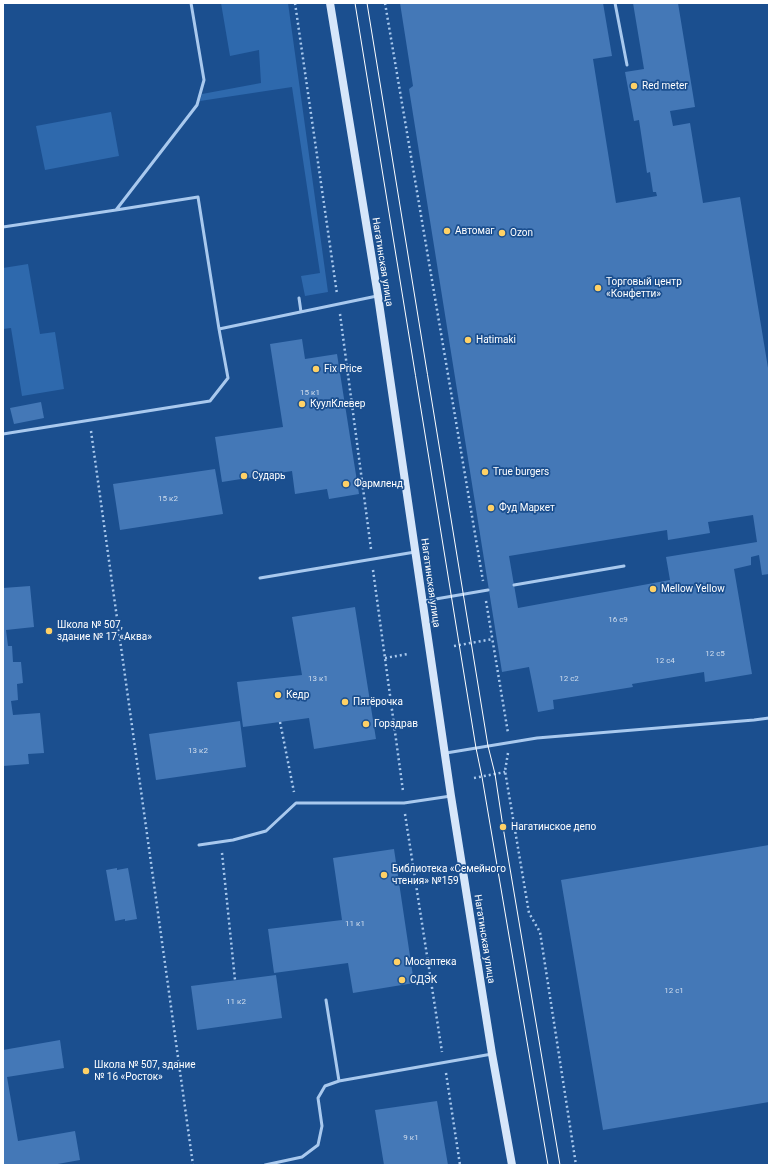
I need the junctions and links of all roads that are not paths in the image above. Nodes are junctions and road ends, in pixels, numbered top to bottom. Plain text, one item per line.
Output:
1 (191, 3) edge
2 (330, 3) edge
3 (615, 3) edge
4 (626, 65) dead end
5 (116, 210) junction
6 (3, 227) edge
7 (378, 296) junction
8 (299, 298) dead end
9 (300, 312) junction
10 (218, 329) junction
11 (3, 434) edge
12 (415, 552) junction
13 (624, 566) dead end
14 (260, 578) dead end
15 (514, 585) dead end
16 (486, 590) road end
17 (422, 602) junction
18 (769, 718) edge
19 (445, 753) junction
20 (451, 796) junction
21 (199, 845) dead end
22 (326, 1000) dead end
23 (492, 1054) junction
24 (339, 1081) junction
25 (265, 1165) edge
26 (512, 1165) edge

1 - 5 lane
2 - 7 street, Нагатинская улица
3 - 4 lane
5 - 6 lane
5 - 10 lane
7 - 9 lane
7 - 12 street, Нагатинская улица
8 - 9 lane
9 - 10 lane
10 - 11 lane
12 - 14 lane
12 - 17 street, Нагатинская улица
13 - 15 lane
16 - 17 lane
17 - 19 street, Нагатинская улица
18 - 19 lane
19 - 20 street, Нагатинская улица
20 - 21 lane
20 - 23 street, Нагатинская улица
22 - 24 lane
23 - 24 lane
23 - 26 street, Нагатинская улица
24 - 25 lane

